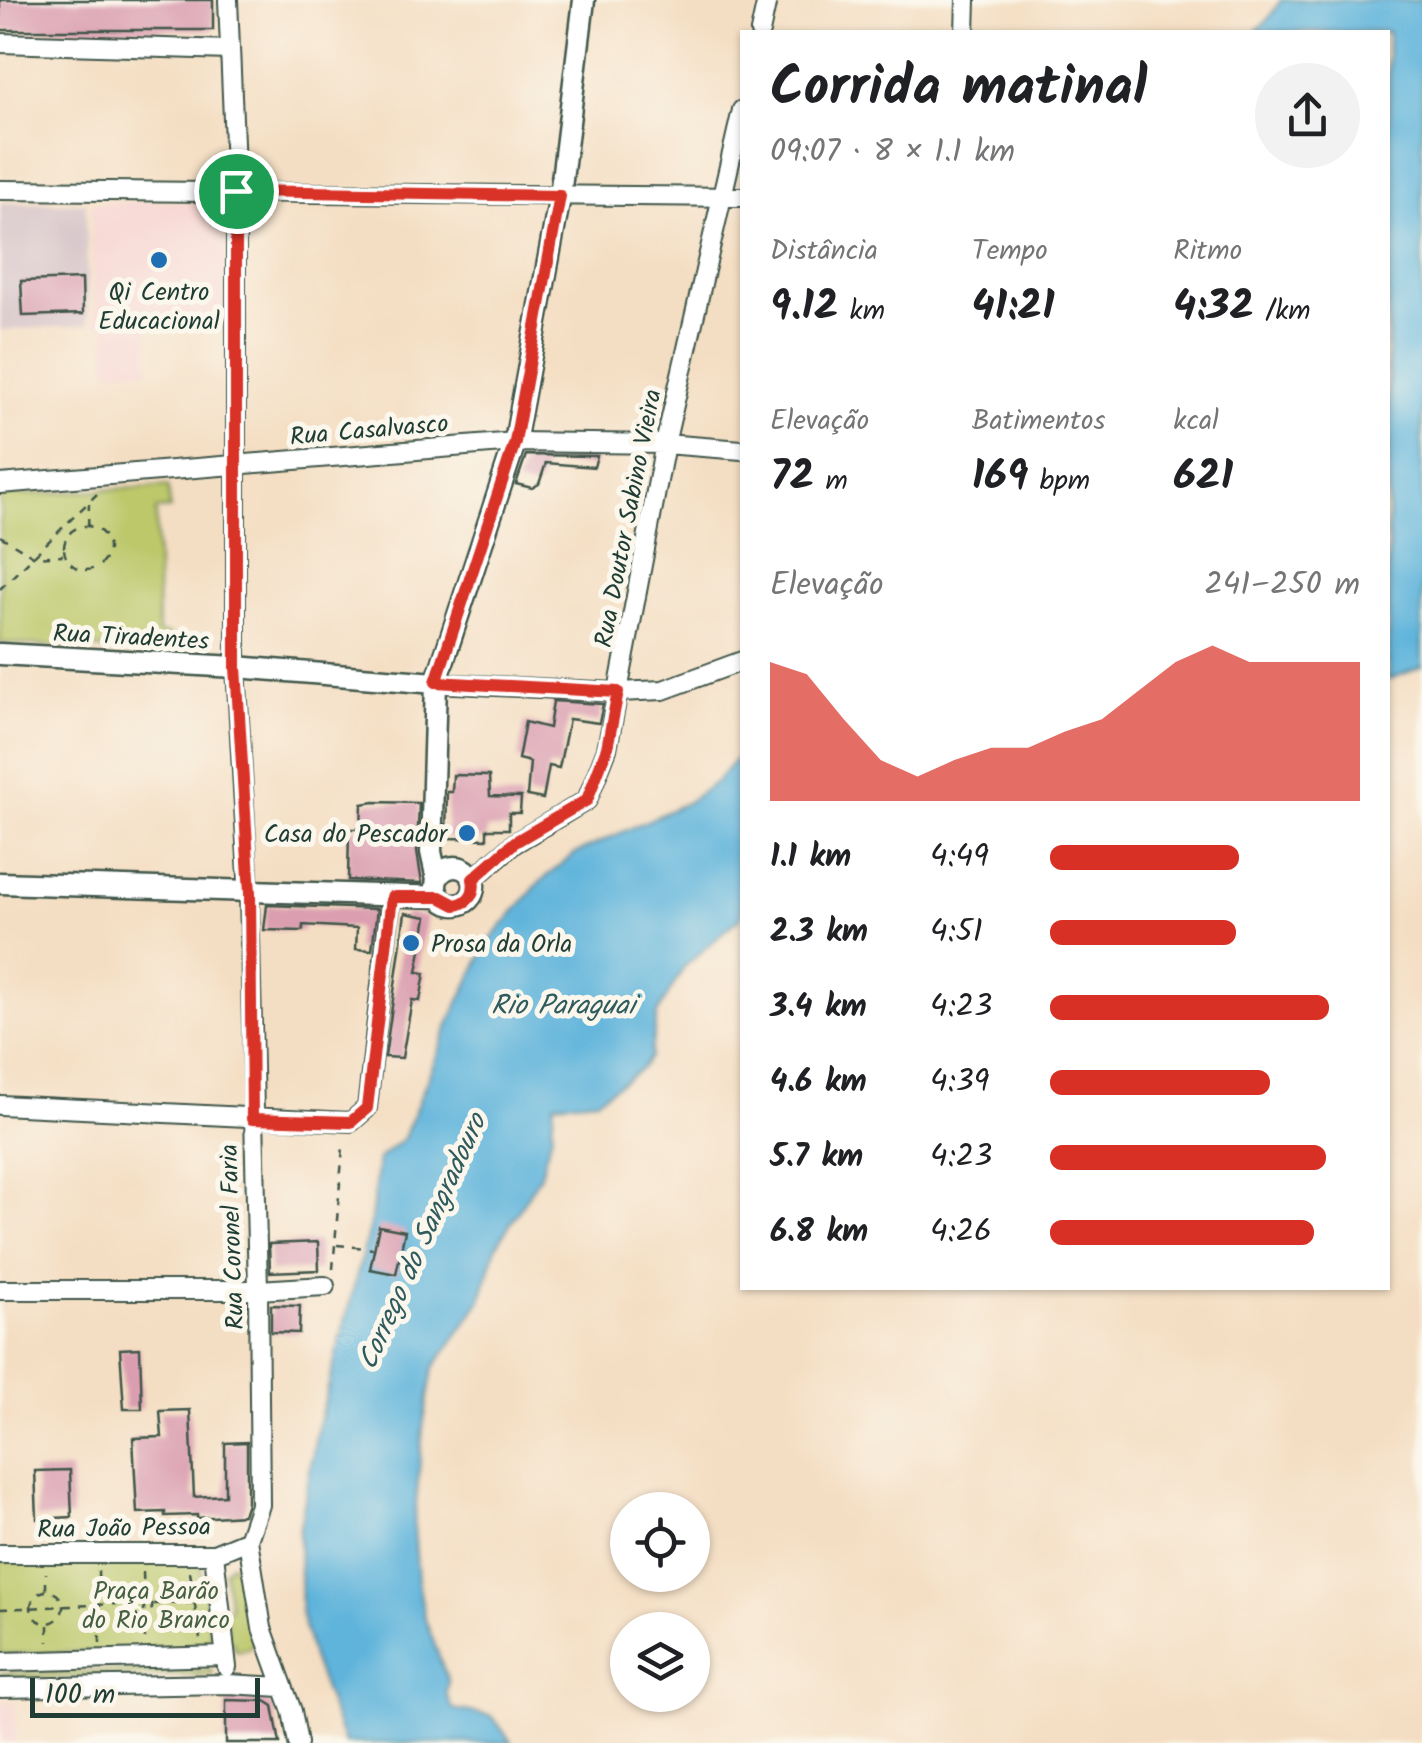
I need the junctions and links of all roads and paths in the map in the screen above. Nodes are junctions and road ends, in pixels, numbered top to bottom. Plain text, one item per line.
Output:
1 (228, 0) edge
2 (584, 0) edge
3 (767, 0) edge
4 (966, 0) edge
5 (760, 30) edge
6 (965, 30) edge
7 (0, 43) edge
8 (230, 50) junction
9 (740, 119) edge
10 (0, 190) edge
11 (236, 191) junction
12 (560, 196) junction
13 (722, 197) junction
14 (740, 198) edge
15 (515, 442) junction
16 (665, 444) junction
17 (740, 450) edge
18 (236, 466) junction
19 (0, 484) edge
20 (102, 490) dead end
21 (90, 502) junction
22 (88, 526) junction
23 (0, 536) edge
24 (66, 554) junction
25 (35, 557) junction
26 (0, 589) edge
27 (0, 654) edge
28 (740, 662) edge
29 (236, 667) junction
30 (436, 682) junction
31 (618, 692) junction
32 (473, 879) junction
33 (0, 882) edge
34 (438, 888) junction
35 (250, 893) junction
36 (392, 897) junction
37 (0, 1105) edge
38 (252, 1119) junction
39 (343, 1146) dead end
40 (335, 1244) junction
41 (374, 1249) dead end
42 (325, 1286) joint
43 (0, 1290) edge
44 (258, 1290) junction
45 (248, 1540) junction
46 (0, 1554) edge
47 (214, 1554) junction
48 (189, 1565) dead end
49 (98, 1566) dead end
50 (142, 1566) dead end
51 (46, 1568) dead end
52 (202, 1578) dead end
53 (191, 1580) junction
54 (46, 1592) junction
55 (142, 1592) junction
56 (142, 1603) junction
57 (194, 1603) junction
58 (99, 1604) junction
59 (154, 1604) junction
60 (62, 1606) junction
61 (31, 1607) junction
62 (0, 1609) edge
63 (143, 1613) junction
64 (48, 1623) junction
65 (200, 1643) dead end
66 (145, 1644) dead end
67 (100, 1645) dead end
68 (48, 1646) dead end
69 (225, 1656) junction
70 (0, 1662) edge
71 (229, 1684) junction
72 (0, 1688) edge
73 (281, 1688) junction
74 (298, 1743) edge

1 - 8 street, Rua Coronel Faria
2 - 12 street
3 - 5 street
4 - 6 street
7 - 8 street
8 - 11 street, Rua Coronel Faria
9 - 13 street, Rua Doutor Sabino Vieira
10 - 11 street
11 - 12 street
11 - 18 street, Rua Coronel Faria
12 - 13 street
12 - 15 street
13 - 14 street
13 - 16 street, Rua Doutor Sabino Vieira
15 - 16 street, Rua Casalvasco
15 - 18 street, Rua Casalvasco
15 - 30 street
16 - 17 street, Rua Casalvasco
16 - 31 street, Rua Doutor Sabino Vieira
18 - 19 street, Rua Casalvasco
18 - 29 street, Rua Coronel Faria
20 - 21 path
21 - 22 path
21 - 25 path
22 - 24 path
22 - 24 path
23 - 25 path
24 - 25 path
25 - 26 path
27 - 29 street, Rua Tiradentes
28 - 31 street, Rua Tiradentes
29 - 30 street, Rua Tiradentes
29 - 35 street, Rua Coronel Faria
30 - 31 street, Rua Tiradentes
30 - 34 street
31 - 32 street, Rua Doutor Sabino Vieira
32 - 34 street
32 - 34 street
33 - 35 street
34 - 36 street
35 - 36 street
35 - 38 street, Rua Coronel Faria
36 - 38 street
37 - 38 street
38 - 44 street, Rua Coronel Faria
39 - 40 path
40 - 41 path
40 - 42 path
42 - 44 street
43 - 44 street
44 - 45 street, Rua Coronel Faria
45 - 47 street, Rua João Pessoa
45 - 73 street, Rua Coronel Faria
46 - 47 street, Rua João Pessoa
47 - 69 street
48 - 53 path
49 - 58 path
50 - 55 path
51 - 54 path
52 - 53 path
53 - 57 path
54 - 60 path
54 - 61 path
55 - 56 path
55 - 59 path
56 - 58 path
56 - 63 path
57 - 59 path
57 - 65 path
58 - 60 path
58 - 67 path
59 - 63 path
60 - 61 path
60 - 64 path
61 - 62 path
61 - 64 path
63 - 66 path
64 - 68 path
69 - 70 street
69 - 71 street
71 - 72 street
71 - 73 street
73 - 74 street, Rua Coronel Faria

